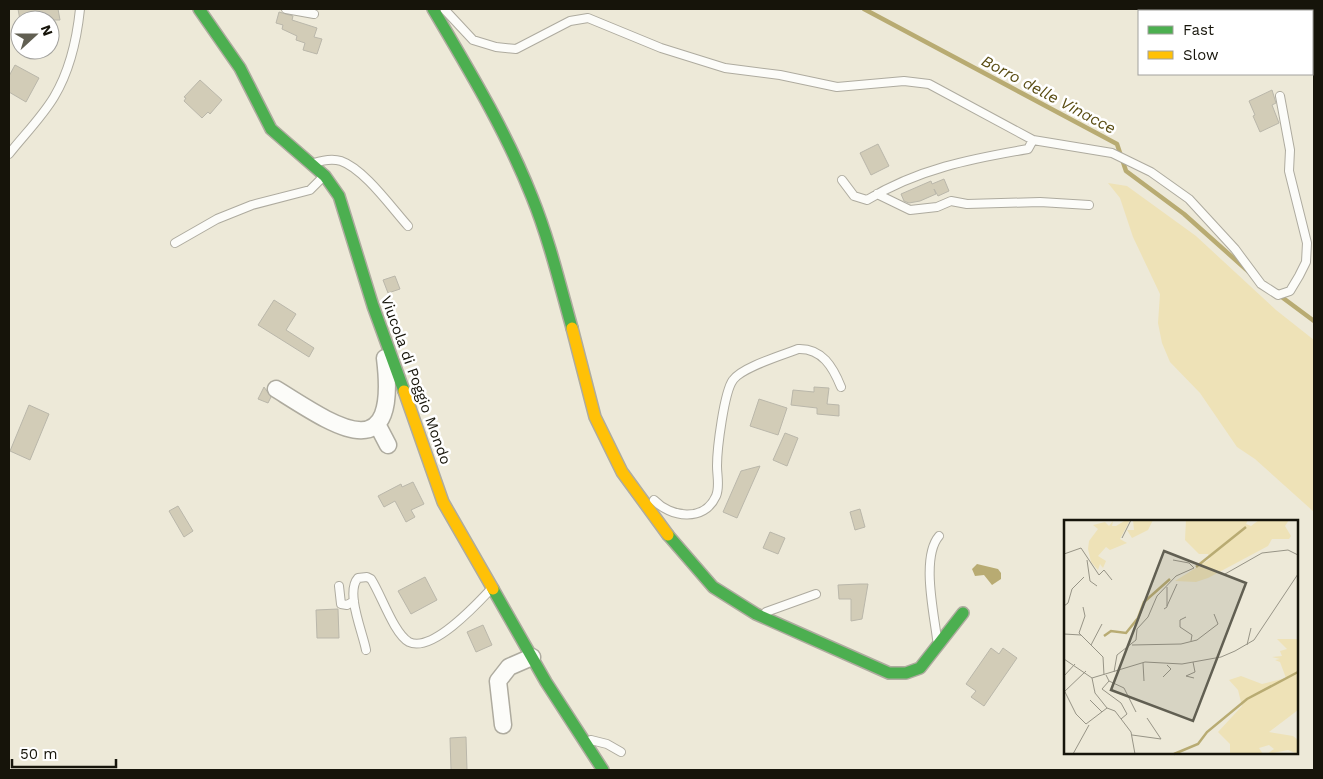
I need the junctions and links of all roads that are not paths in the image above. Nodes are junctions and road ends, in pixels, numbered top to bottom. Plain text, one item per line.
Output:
1 (80, 9) edge
2 (199, 9) edge
3 (286, 9) edge
4 (433, 9) edge
5 (443, 9) edge
6 (314, 14) dead end
7 (1280, 96) dead end
8 (1033, 140) junction
9 (9, 154) edge
10 (310, 164) junction
11 (325, 176) junction
12 (842, 180) dead end
13 (877, 194) junction
14 (1089, 205) dead end
15 (408, 226) dead end
16 (175, 243) dead end
17 (377, 317) junction
18 (841, 387) dead end
19 (276, 389) dead end
20 (595, 417) junction
21 (377, 424) junction
22 (388, 446) dead end
23 (939, 536) dead end
24 (339, 586) dead end
25 (492, 587) junction
26 (816, 594) dead end
27 (354, 600) junction
28 (963, 613) dead end
29 (756, 614) junction
30 (937, 644) junction
31 (366, 650) dead end
32 (532, 657) junction
33 (503, 725) dead end
34 (584, 738) junction
35 (621, 752) dead end
36 (603, 770) edge

1 - 9 lane
2 - 10 street, Viucola di Poggio Mondo
3 - 6 lane
4 - 20 street
5 - 8 lane
7 - 8 lane
8 - 13 lane
10 - 11 street, Viucola di Poggio Mondo
10 - 15 lane
11 - 16 lane
11 - 17 street, Viucola di Poggio Mondo
12 - 13 lane
13 - 14 lane
17 - 21 street
17 - 25 street, Viucola di Poggio Mondo
18 - 20 lane
19 - 21 street
20 - 29 street
21 - 22 street
23 - 30 lane
24 - 27 lane
25 - 27 lane
25 - 32 street, Viucola di Poggio Mondo
26 - 29 lane
27 - 31 lane
28 - 30 street
29 - 30 street
32 - 33 street
32 - 34 street, Viucola di Poggio Mondo
34 - 35 lane
34 - 36 street, Viucola di Poggio Mondo

